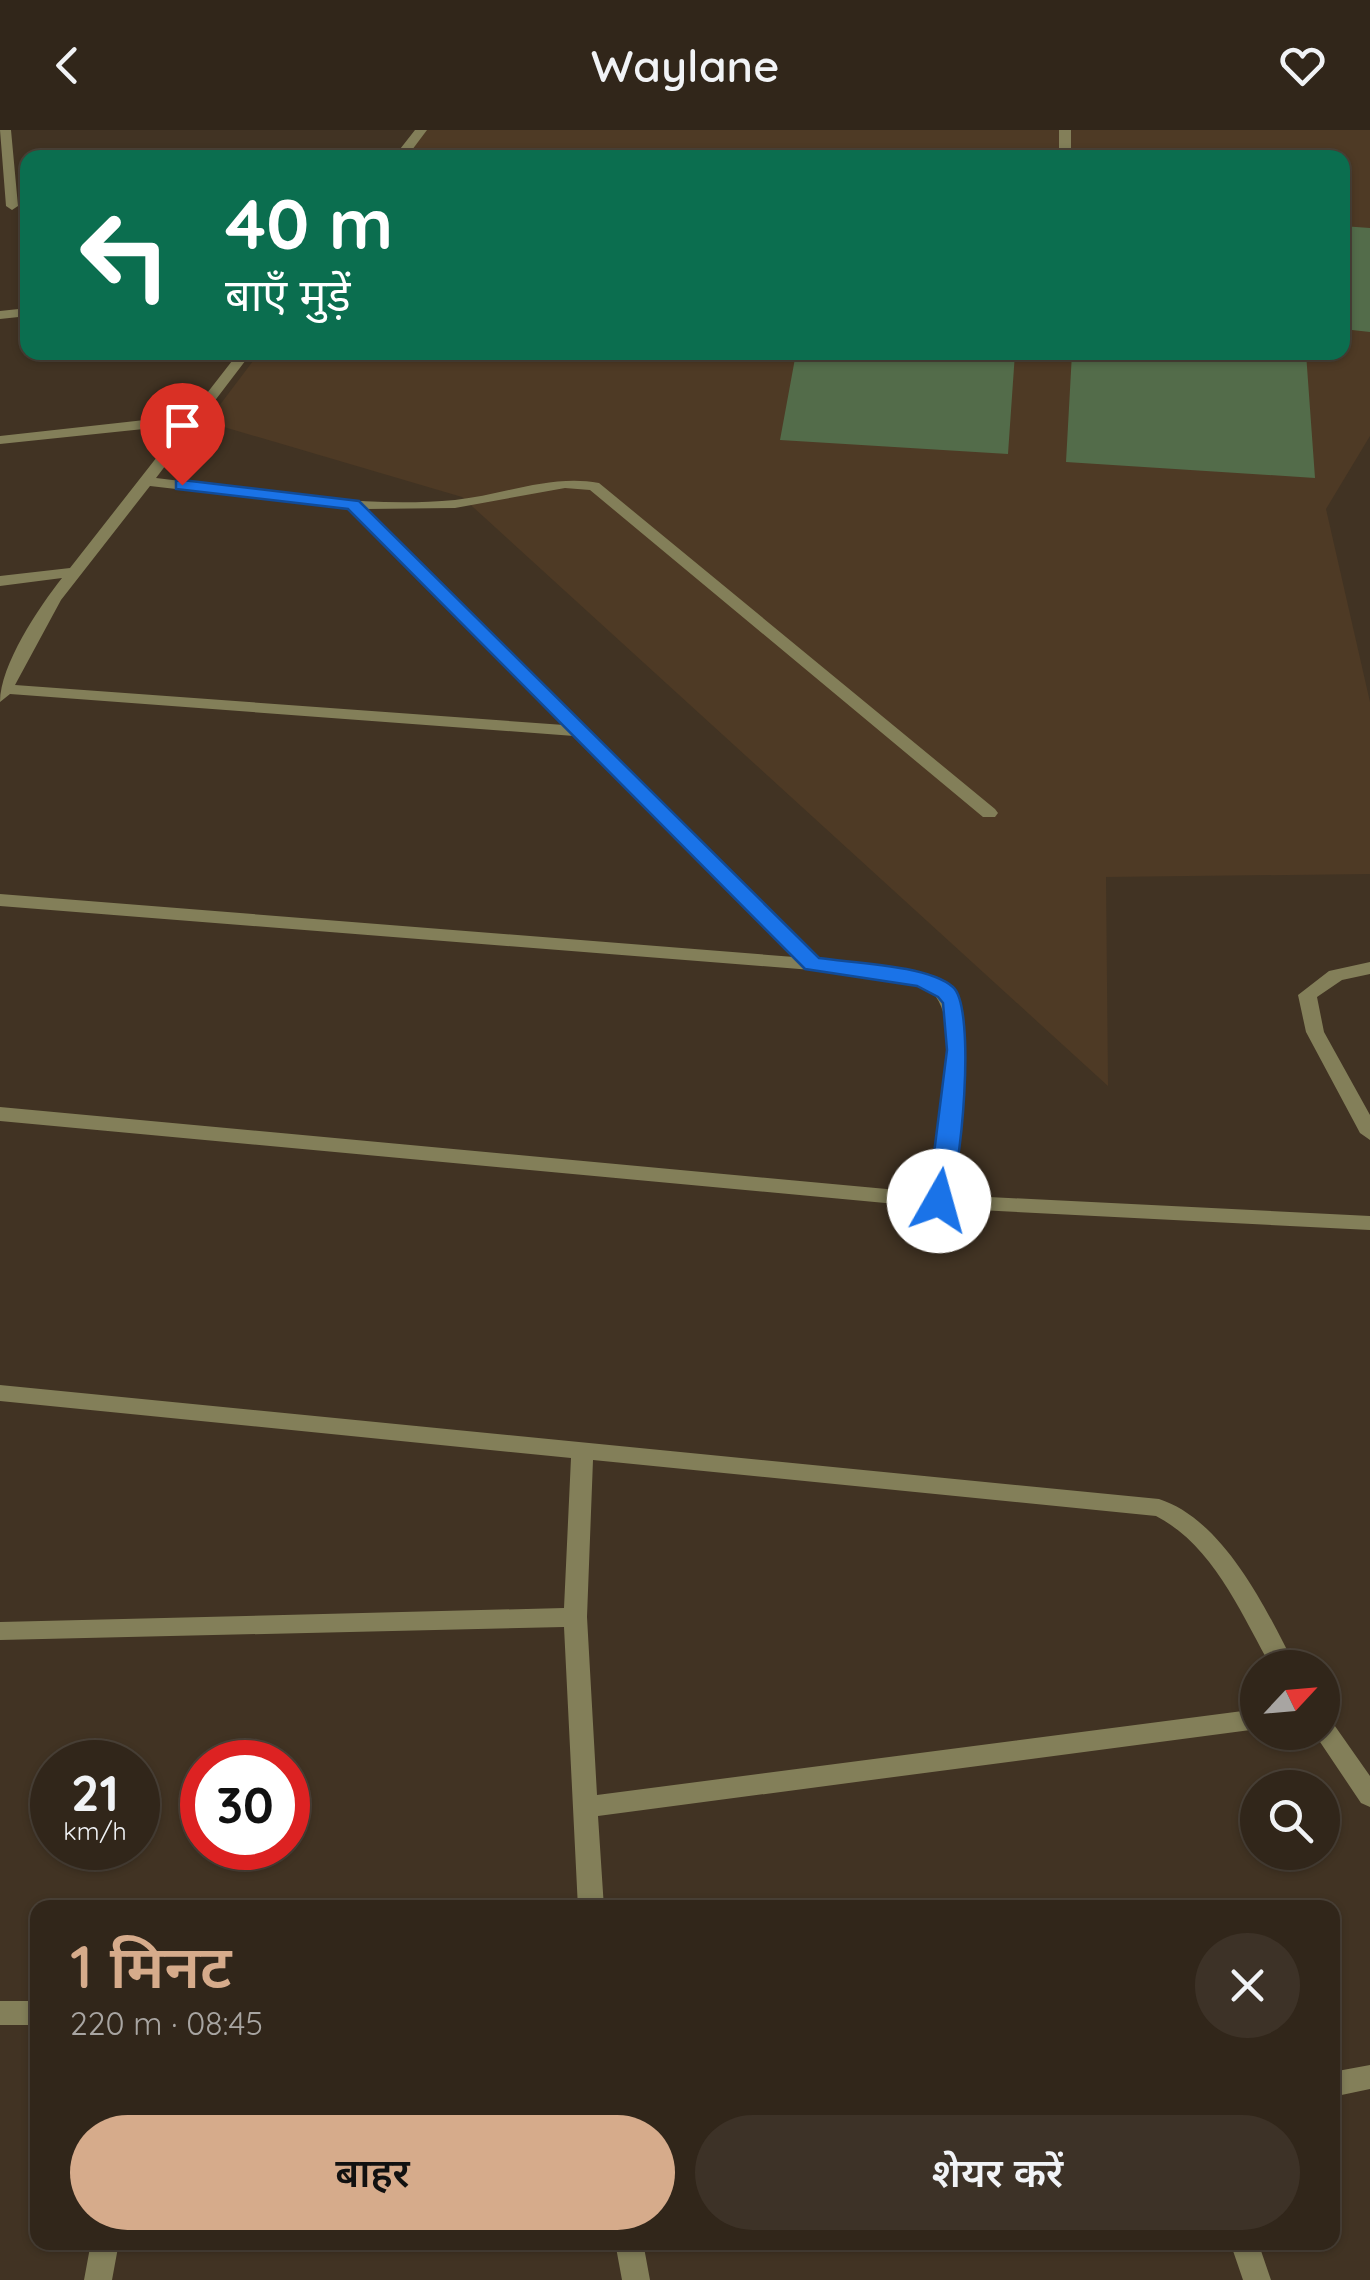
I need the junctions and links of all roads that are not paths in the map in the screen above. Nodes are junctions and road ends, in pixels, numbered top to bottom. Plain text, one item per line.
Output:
1 (5, 130) edge
2 (421, 130) edge
3 (405, 150) edge
4 (13, 206) edge
5 (240, 360) edge
6 (194, 418) junction
7 (0, 440) edge
8 (147, 481) junction
9 (353, 505) junction
10 (74, 572) junction
11 (0, 581) edge
12 (2, 693) edge
13 (578, 731) junction
14 (989, 813) dead end
15 (0, 900) edge
16 (812, 964) junction
17 (1370, 968) edge
18 (0, 1114) edge
19 (1370, 1133) edge
20 (939, 1201) junction
21 (1370, 1223) edge
22 (0, 1393) edge
23 (582, 1451) junction
24 (576, 1617) junction
25 (0, 1631) edge
26 (1274, 1650) edge
27 (1240, 1721) edge
28 (1338, 1750) edge
29 (1370, 1796) edge
30 (586, 1807) junction
31 (591, 1900) edge
32 (0, 2013) edge
33 (30, 2013) edge
34 (1370, 2077) edge
35 (1340, 2083) edge
36 (104, 2250) edge
37 (630, 2250) edge
38 (1247, 2250) edge
39 (98, 2280) edge
40 (636, 2280) edge
41 (1258, 2280) edge

1 - 4 street
2 - 3 street
5 - 6 street
6 - 7 street
6 - 8 street
8 - 9 street
8 - 10 street
9 - 13 street
9 - 14 street
10 - 11 street
10 - 12 street
12 - 13 street
13 - 16 street
15 - 16 street
16 - 20 street
17 - 19 street
18 - 20 street
20 - 21 street
22 - 23 street
23 - 24 street
23 - 26 street
24 - 25 street
24 - 30 street
27 - 30 street
28 - 29 street
30 - 31 street
32 - 33 street
34 - 35 street
36 - 39 street
37 - 40 street
38 - 41 street

